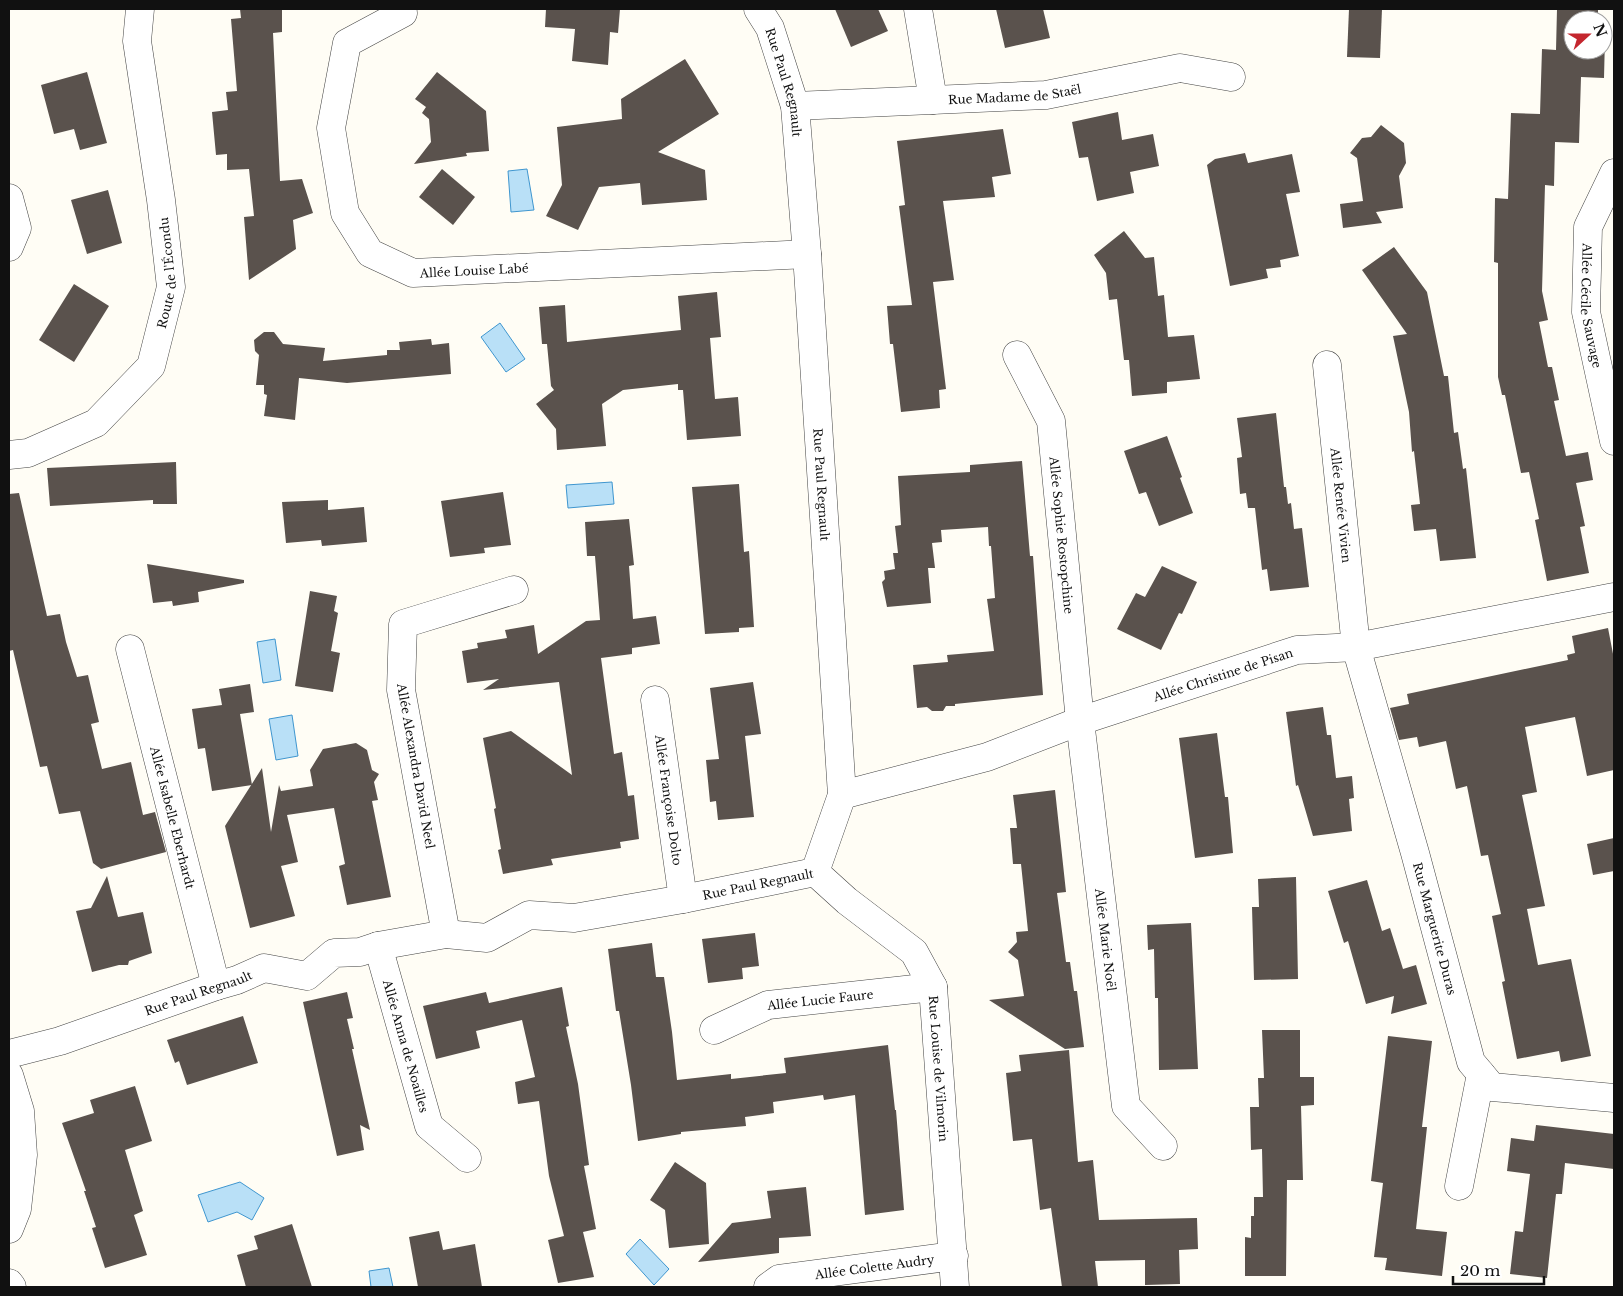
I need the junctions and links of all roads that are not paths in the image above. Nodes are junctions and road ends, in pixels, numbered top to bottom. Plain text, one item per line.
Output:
1 (140, 9) edge
2 (758, 9) edge
3 (918, 9) edge
4 (403, 14) dead end
5 (1231, 77) dead end
6 (933, 100) junction
7 (795, 106) junction
8 (1614, 172) edge
9 (9, 198) edge
10 (9, 247) edge
11 (807, 254) junction
12 (1017, 355) dead end
13 (1327, 365) dead end
14 (1614, 441) edge
15 (9, 455) edge
16 (514, 590) dead end
17 (1614, 597) edge
18 (1356, 647) junction
19 (130, 649) dead end
20 (655, 700) dead end
21 (1080, 722) junction
22 (842, 795) junction
23 (815, 872) junction
24 (683, 899) junction
25 (446, 934) junction
26 (378, 946) junction
27 (216, 986) junction
28 (933, 987) junction
29 (714, 1030) dead end
30 (9, 1054) edge
31 (1481, 1074) junction
32 (9, 1075) edge
33 (1614, 1098) edge
34 (1163, 1146) dead end
35 (467, 1158) dead end
36 (1459, 1186) dead end
37 (9, 1229) edge
38 (954, 1256) junction
39 (9, 1283) edge
40 (12, 1287) edge
41 (768, 1287) edge
42 (956, 1287) edge

1 - 15 street, Route de l'Écondu
2 - 7 street, Rue Paul Regnault
3 - 6 street
4 - 11 street, Allée Louise Labé
5 - 6 street, Rue Madame de Staël
6 - 7 street, Rue Madame de Staël
7 - 11 street, Rue Paul Regnault
8 - 14 street, Allée Cécile Sauvage
9 - 10 street
11 - 22 street, Rue Paul Regnault
12 - 21 street, Allée Sophie Rostopchine
13 - 18 street, Allée Renée Vivien
16 - 25 street, Allée Alexandra David Neel
17 - 18 street, Allée Christine de Pisan
18 - 21 street, Allée Christine de Pisan
18 - 31 street, Rue Marguerite Duras
19 - 27 street, Allée Isabelle Eberhardt
20 - 24 street, Allée Françoise Dolto
21 - 22 street, Allée Christine de Pisan
21 - 34 street, Allée Marie Noël
22 - 23 street, Rue Paul Regnault
23 - 24 street, Rue Paul Regnault
23 - 28 street, Rue Louise de Vilmorin
24 - 25 street, Rue Paul Regnault
25 - 26 street, Rue Paul Regnault
26 - 27 street, Rue Paul Regnault
26 - 35 street, Allée Anna de Noailles
27 - 30 street, Rue Paul Regnault
28 - 29 street, Allée Lucie Faure
28 - 38 street, Rue Louise de Vilmorin
31 - 33 street, Rue Marguerite Duras
31 - 36 street
32 - 37 street
38 - 41 street, Allée Colette Audry
38 - 42 street, Rue Louise de Vilmorin
39 - 40 street

